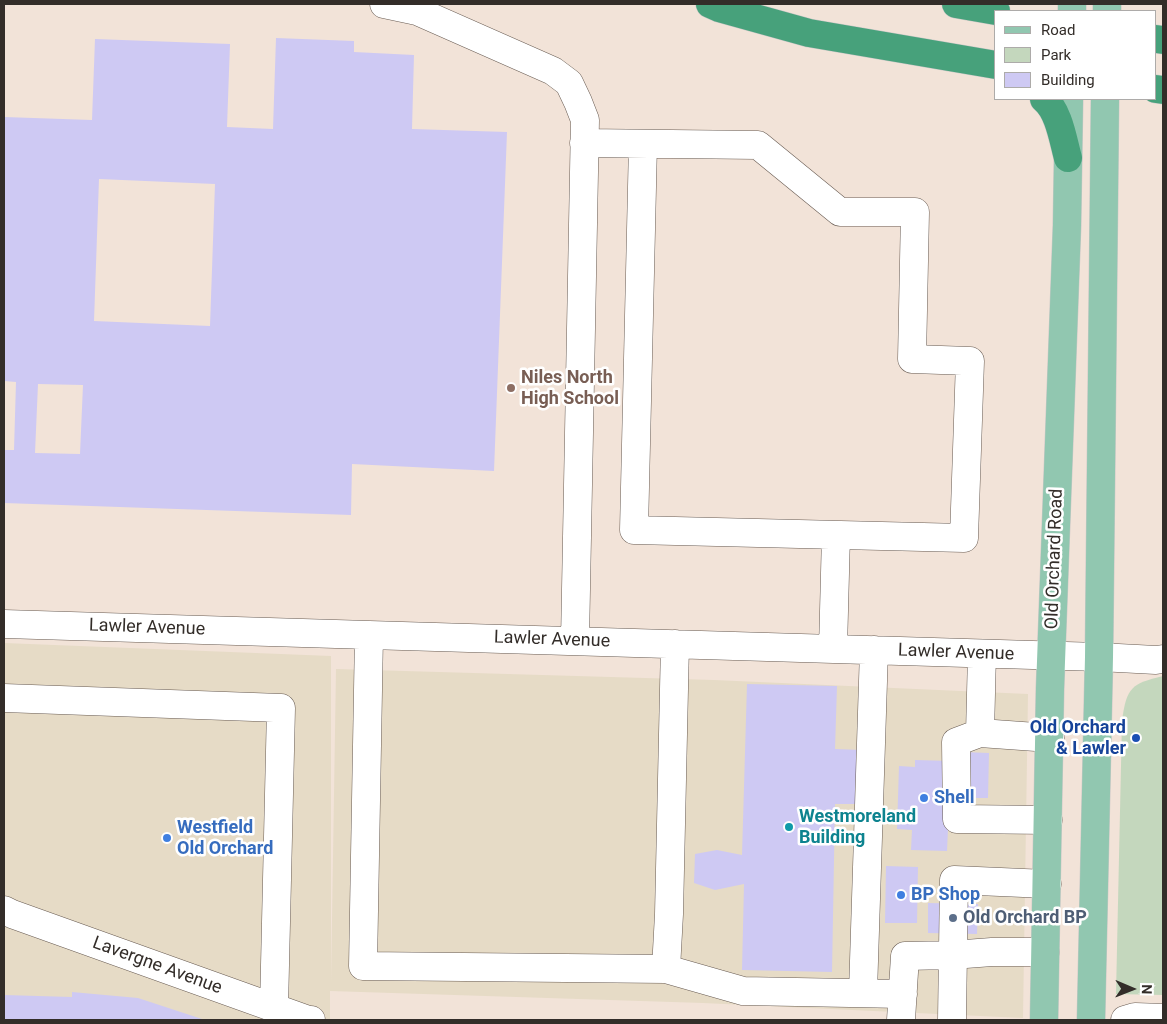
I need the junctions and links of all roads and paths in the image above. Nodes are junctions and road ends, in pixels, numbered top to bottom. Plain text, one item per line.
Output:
1 (384, 4) edge
2 (710, 4) edge
3 (956, 4) edge
4 (994, 11) edge
5 (809, 33) junction
6 (994, 65) edge
7 (994, 76) edge
8 (1045, 100) edge
9 (1069, 100) edge
10 (1105, 100) edge
11 (584, 143) junction
12 (643, 144) junction
13 (1068, 158) junction
14 (836, 535) junction
15 (4, 624) edge
16 (369, 635) junction
17 (575, 641) junction
18 (675, 644) junction
19 (833, 649) junction
20 (874, 650) junction
21 (982, 654) junction
22 (1052, 656) junction
23 (1099, 657) junction
24 (1163, 659) edge
25 (4, 698) edge
26 (980, 733) junction
27 (1050, 738) junction
28 (1048, 820) junction
29 (1047, 884) junction
30 (4, 910) edge
31 (1046, 952) junction
32 (952, 954) junction
33 (666, 969) junction
34 (863, 992) junction
35 (903, 994) junction
36 (274, 1008) junction
37 (1163, 1018) edge
38 (311, 1020) edge
39 (901, 1020) edge
40 (952, 1020) edge
41 (1044, 1020) edge
42 (1092, 1020) edge
43 (1125, 1020) edge

1 - 11 street
2 - 5 highway
3 - 4 highway
5 - 6 highway
5 - 7 highway
8 - 13 highway
9 - 13 main road, Old Orchard Road
10 - 23 main road
11 - 12 street
11 - 17 street
12 - 14 street
12 - 14 street
13 - 22 main road, Old Orchard Road
14 - 19 street
15 - 16 street, Lawler Avenue
16 - 17 street, Lawler Avenue
16 - 33 street
17 - 18 street, Lawler Avenue
18 - 19 street, Lawler Avenue
18 - 33 street
19 - 20 street, Lawler Avenue
20 - 21 street, Lawler Avenue
20 - 34 street
21 - 22 street, Lawler Avenue
21 - 26 street
22 - 23 street, Lawler Avenue
22 - 27 main road, Old Orchard Road
23 - 24 street, Lawler Avenue
23 - 42 main road
25 - 36 street
26 - 27 street
26 - 28 street
27 - 28 main road, Old Orchard Road
28 - 29 main road, Old Orchard Road
29 - 31 main road, Old Orchard Road
29 - 32 street
30 - 36 street, Lavergne Avenue
31 - 32 street
31 - 41 main road, Old Orchard Road
32 - 35 street
32 - 40 street
33 - 34 street
34 - 35 street
35 - 39 street
36 - 38 street, Lavergne Avenue
37 - 43 street

